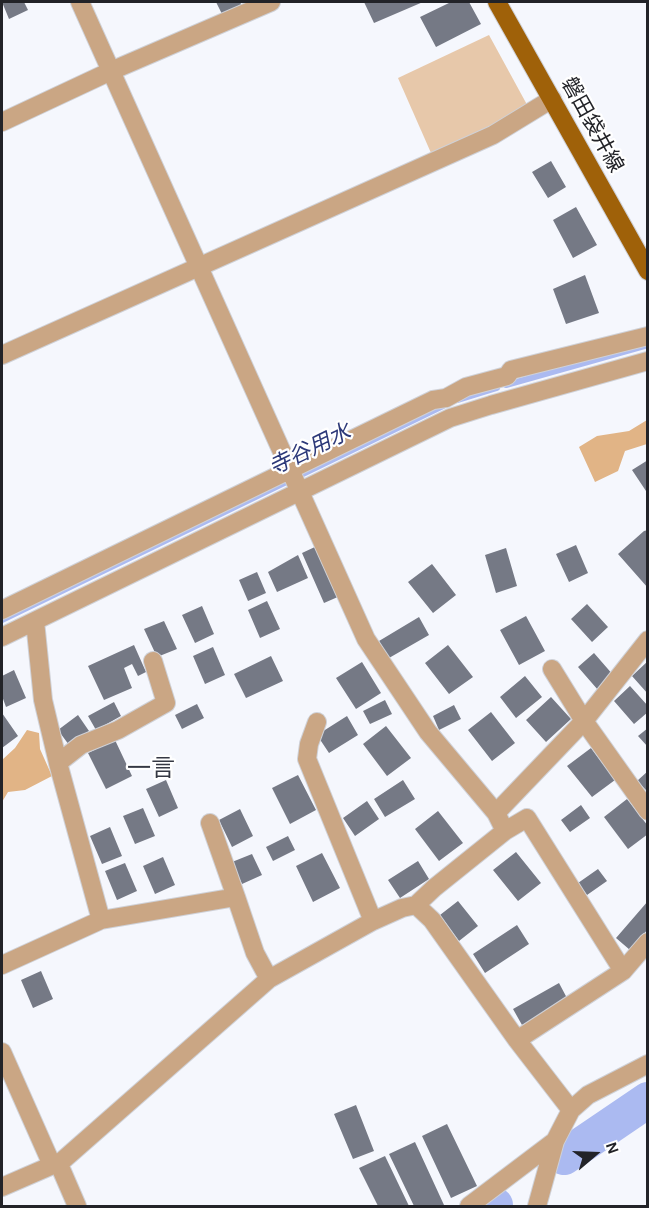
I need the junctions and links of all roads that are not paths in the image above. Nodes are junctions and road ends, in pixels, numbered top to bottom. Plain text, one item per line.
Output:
1 (80, 2) edge
2 (271, 2) edge
3 (497, 2) edge
4 (111, 71) junction
5 (552, 99) junction
6 (2, 122) edge
7 (199, 267) junction
8 (648, 271) edge
9 (648, 336) edge
10 (2, 355) edge
11 (648, 361) edge
12 (290, 469) junction
13 (301, 492) junction
14 (2, 610) edge
15 (35, 621) junction
16 (2, 638) edge
17 (648, 640) edge
18 (153, 661) dead end
19 (552, 669) dead end
20 (584, 721) junction
21 (317, 723) dead end
22 (58, 763) junction
23 (648, 811) edge
24 (496, 813) junction
25 (210, 823) dead end
26 (505, 831) junction
27 (236, 897) junction
28 (416, 905) junction
29 (101, 920) junction
30 (373, 921) junction
31 (648, 942) edge
32 (2, 965) edge
33 (623, 971) junction
34 (268, 980) junction
35 (517, 1040) junction
36 (2, 1052) edge
37 (648, 1064) edge
38 (571, 1110) junction
39 (555, 1141) junction
40 (55, 1163) junction
41 (2, 1187) edge
42 (539, 1205) edge
43 (77, 1206) edge
44 (469, 1206) edge

1 - 4 street
2 - 4 street
3 - 5 main road, 磐田袋井線
4 - 6 street
4 - 7 street
5 - 7 street
5 - 8 main road, 磐田袋井線
7 - 10 street
7 - 12 street
9 - 12 street
11 - 13 street
12 - 13 street
12 - 14 street
13 - 15 street
13 - 24 street
15 - 16 street
15 - 22 street
17 - 20 street
18 - 22 street
19 - 20 street
20 - 23 street
20 - 24 street
21 - 30 street
22 - 29 street
24 - 26 street
25 - 27 street
26 - 28 street
26 - 33 street
27 - 29 street
27 - 34 street
28 - 30 street
28 - 35 street
29 - 32 street
30 - 34 street
31 - 33 street
33 - 35 street
34 - 40 street
35 - 38 street
36 - 40 street
37 - 38 street
38 - 39 street
39 - 42 street
39 - 44 street
40 - 41 street
40 - 43 street

